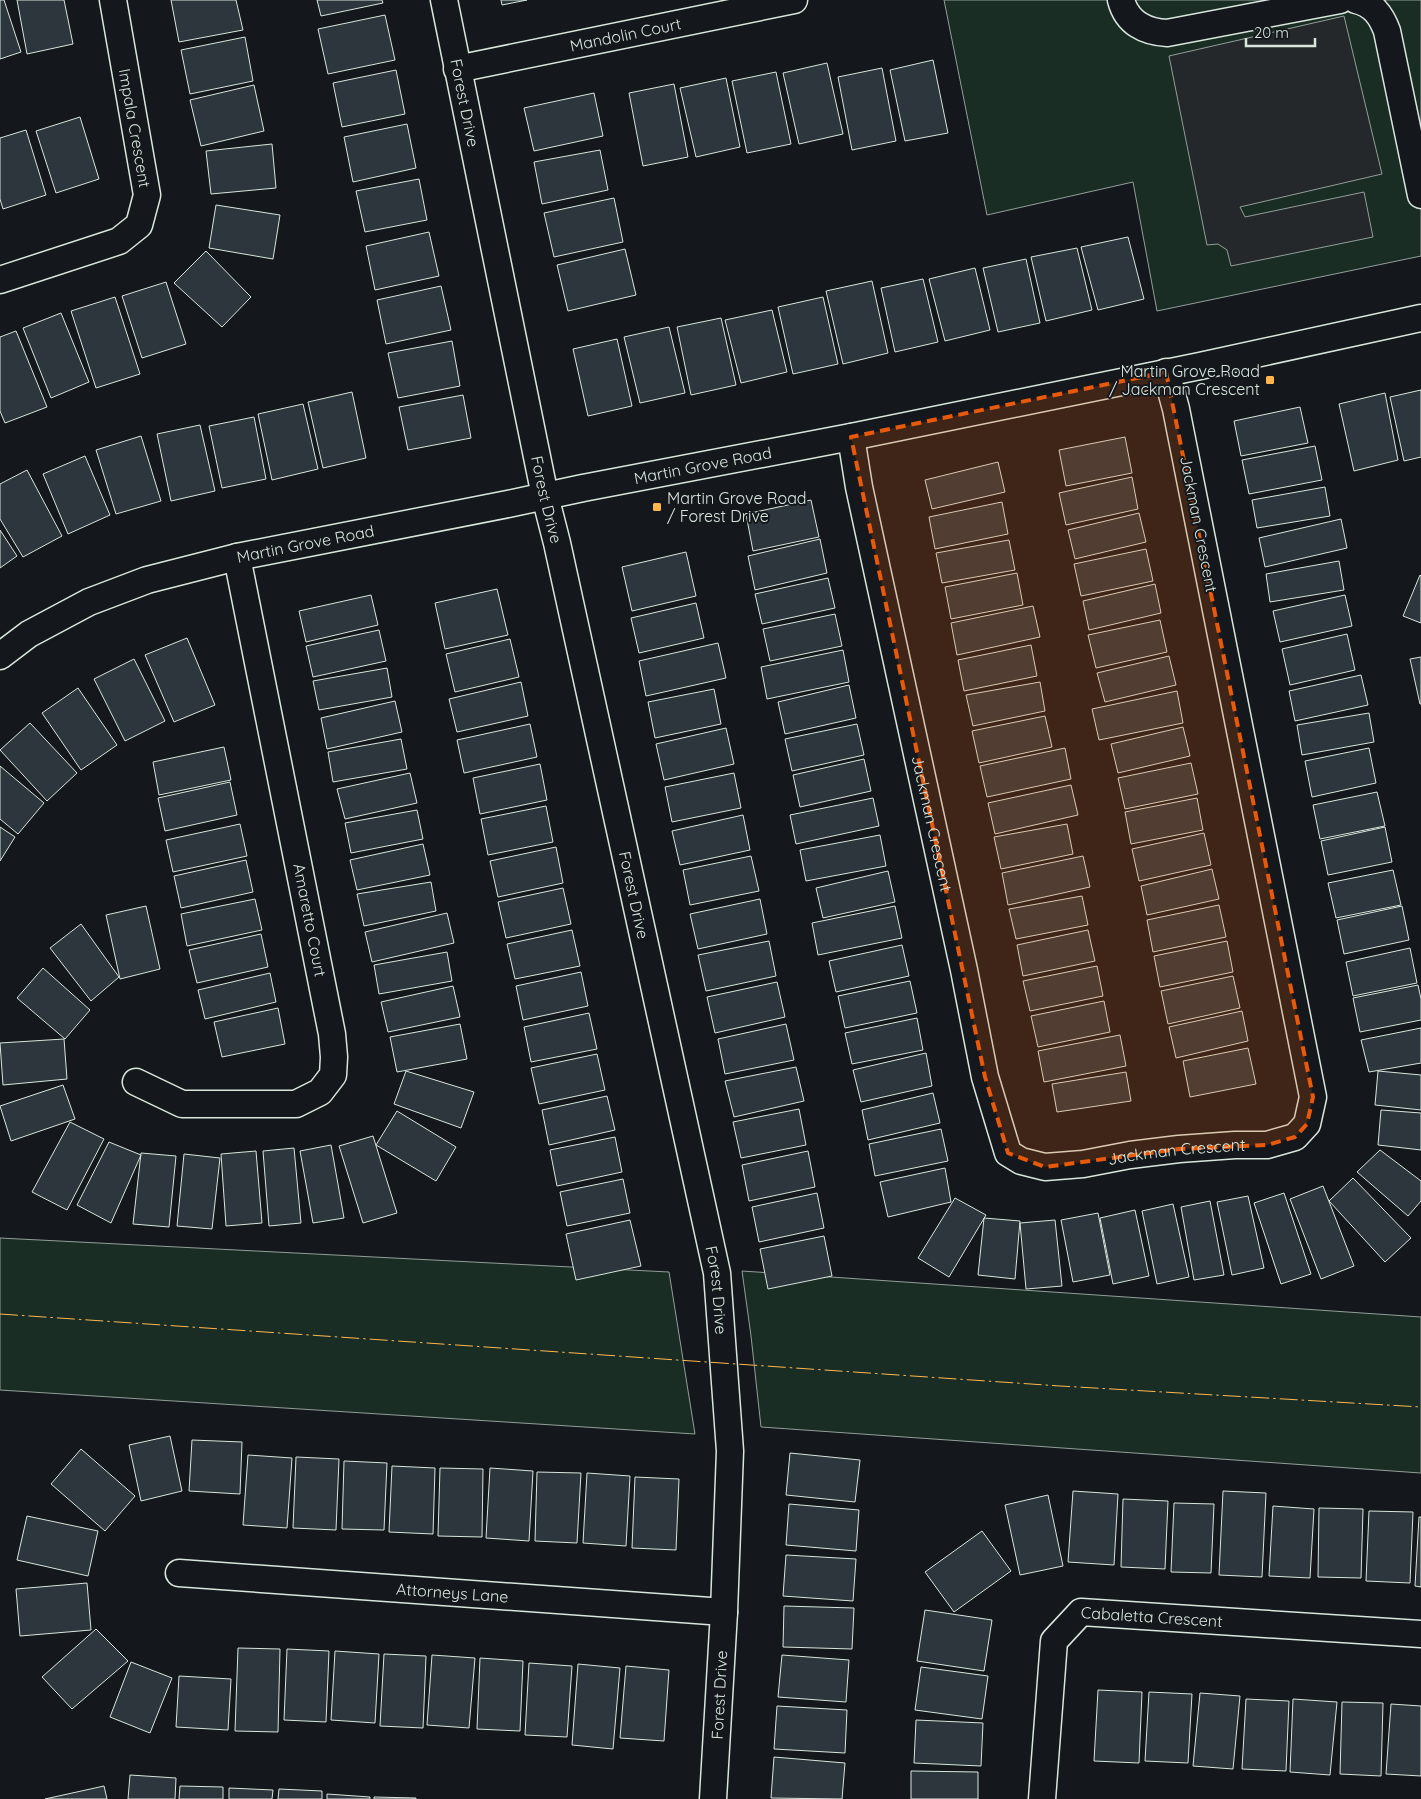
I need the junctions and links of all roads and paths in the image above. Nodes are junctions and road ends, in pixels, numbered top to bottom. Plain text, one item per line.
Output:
1 (113, 0) edge
2 (444, 0) edge
3 (794, 0) edge
4 (1121, 0) edge
5 (1340, 0) edge
6 (1356, 0) edge
7 (457, 69) junction
8 (1421, 195) edge
9 (0, 280) edge
10 (1421, 318) edge
11 (1166, 372) junction
12 (851, 437) junction
13 (545, 496) junction
14 (237, 557) junction
15 (0, 656) edge
16 (136, 1082) dead end
17 (179, 1573) dead end
18 (724, 1612) junction
19 (1421, 1634) edge
20 (713, 1799) edge
21 (1042, 1799) edge

1 - 9 street, Impala Crescent
2 - 7 street, Forest Drive
3 - 7 street, Mandolin Court
4 - 5 street
6 - 8 street
7 - 13 street, Forest Drive
10 - 11 street, Martin Grove Road
11 - 12 street, Martin Grove Road
11 - 12 street, Jackman Crescent
12 - 13 street, Martin Grove Road
13 - 14 street, Martin Grove Road
13 - 18 street, Forest Drive
14 - 15 street, Martin Grove Road
14 - 16 street, Amaretto Court
17 - 18 street, Attorneys Lane
18 - 20 street, Forest Drive
19 - 21 street, Cabaletta Crescent

